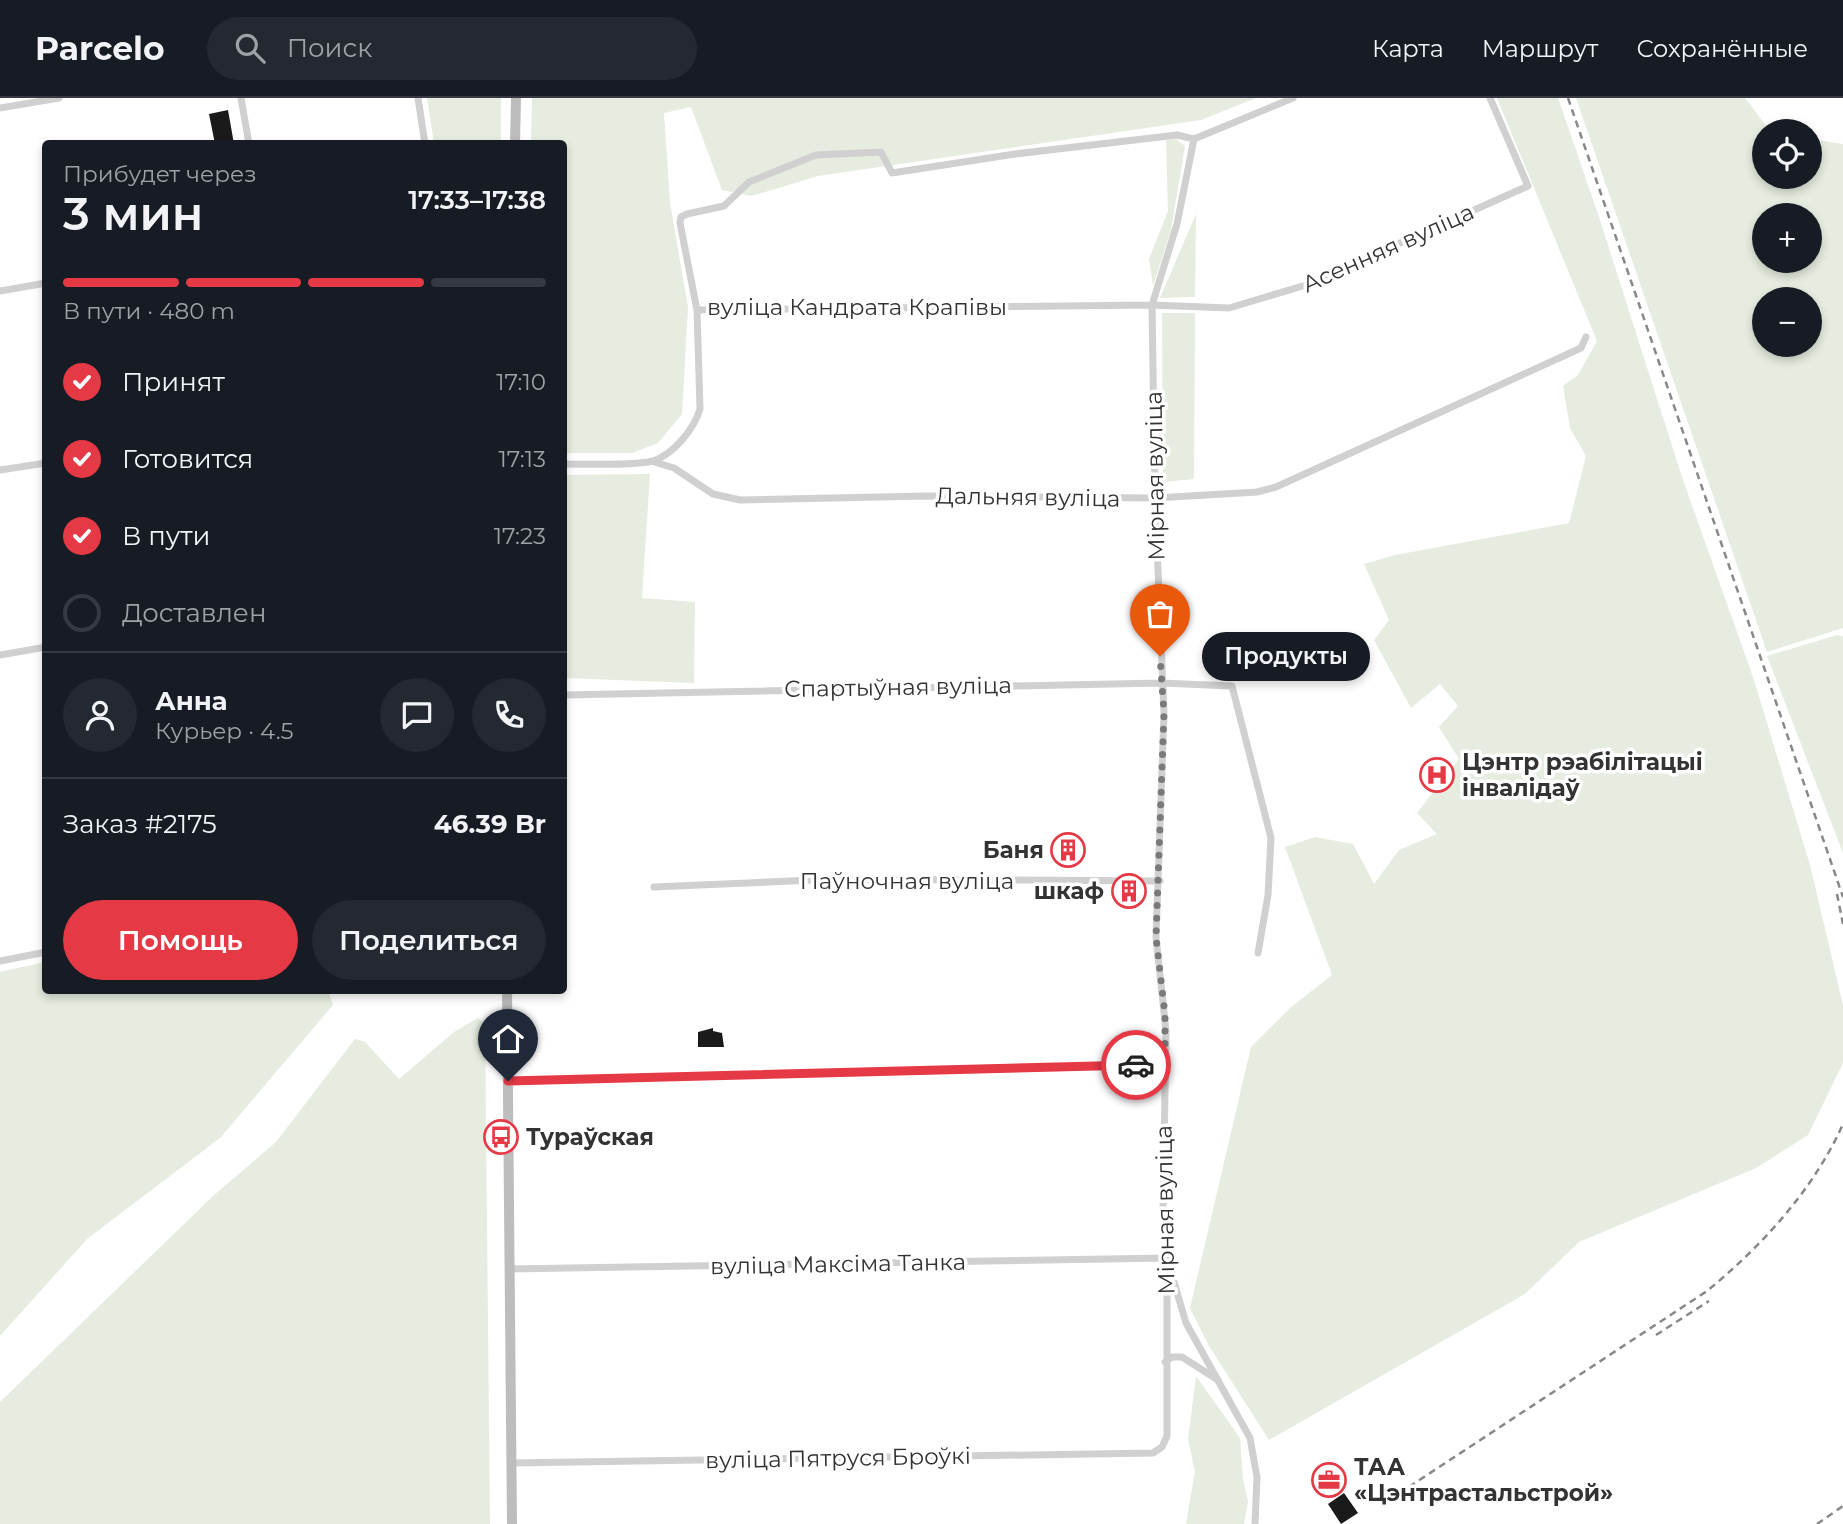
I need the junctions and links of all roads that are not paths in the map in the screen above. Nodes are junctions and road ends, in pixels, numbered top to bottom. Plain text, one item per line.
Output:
1 (59, 98) edge
2 (241, 98) edge
3 (418, 98) edge
4 (516, 98) edge
5 (1293, 98) edge
6 (1490, 98) edge
7 (0, 108) edge
8 (1194, 139) junction
9 (248, 140) edge
10 (424, 140) edge
11 (515, 140) edge
12 (42, 284) edge
13 (0, 291) edge
14 (1152, 305) junction
15 (697, 310) junction
16 (1587, 337) dead end
17 (651, 461) junction
18 (42, 464) edge
19 (567, 464) edge
20 (0, 470) edge
21 (1154, 498) junction
22 (42, 648) edge
23 (0, 655) edge
24 (1161, 683) junction
25 (567, 695) edge
26 (1160, 881) junction
27 (654, 887) dead end
28 (42, 953) edge
29 (1258, 953) dead end
30 (0, 961) edge
31 (507, 994) edge
32 (1165, 1065) junction
33 (508, 1081) junction
34 (1167, 1258) junction
35 (509, 1269) junction
36 (1166, 1362) junction
37 (1221, 1382) junction
38 (1162, 1447) joint
39 (512, 1464) junction
40 (512, 1524) edge
41 (1255, 1524) edge

1 - 7 street
2 - 9 street
3 - 10 street
4 - 11 main road
5 - 8 street
6 - 14 street, Асенняя вуліца
8 - 14 street, Мірная вуліца
8 - 15 street, вуліца Кандрата Крапівы
12 - 13 street
14 - 15 street, вуліца Кандрата Крапівы
14 - 21 street, Мірная вуліца
15 - 17 street
16 - 21 street, Дальняя вуліца
17 - 19 street
17 - 21 street, Дальняя вуліца
18 - 20 street
21 - 24 street, Мірная вуліца
22 - 23 street
24 - 25 street, Спартыўная вуліца
24 - 26 street, Мірная вуліца
24 - 29 street, Спартыўная вуліца
26 - 27 street, Паўночная вуліца
26 - 32 street, Мірная вуліца
28 - 30 street
31 - 33 main road
32 - 33 street
32 - 34 street, Мірная вуліца
33 - 35 main road
34 - 35 street, вуліца Максіма Танка
34 - 36 street, Мірная вуліца
34 - 37 street
35 - 39 main road
36 - 37 street
36 - 38 street, Мірная вуліца
37 - 41 street
38 - 39 street, вуліца Пятруся Броўкі
39 - 40 main road

